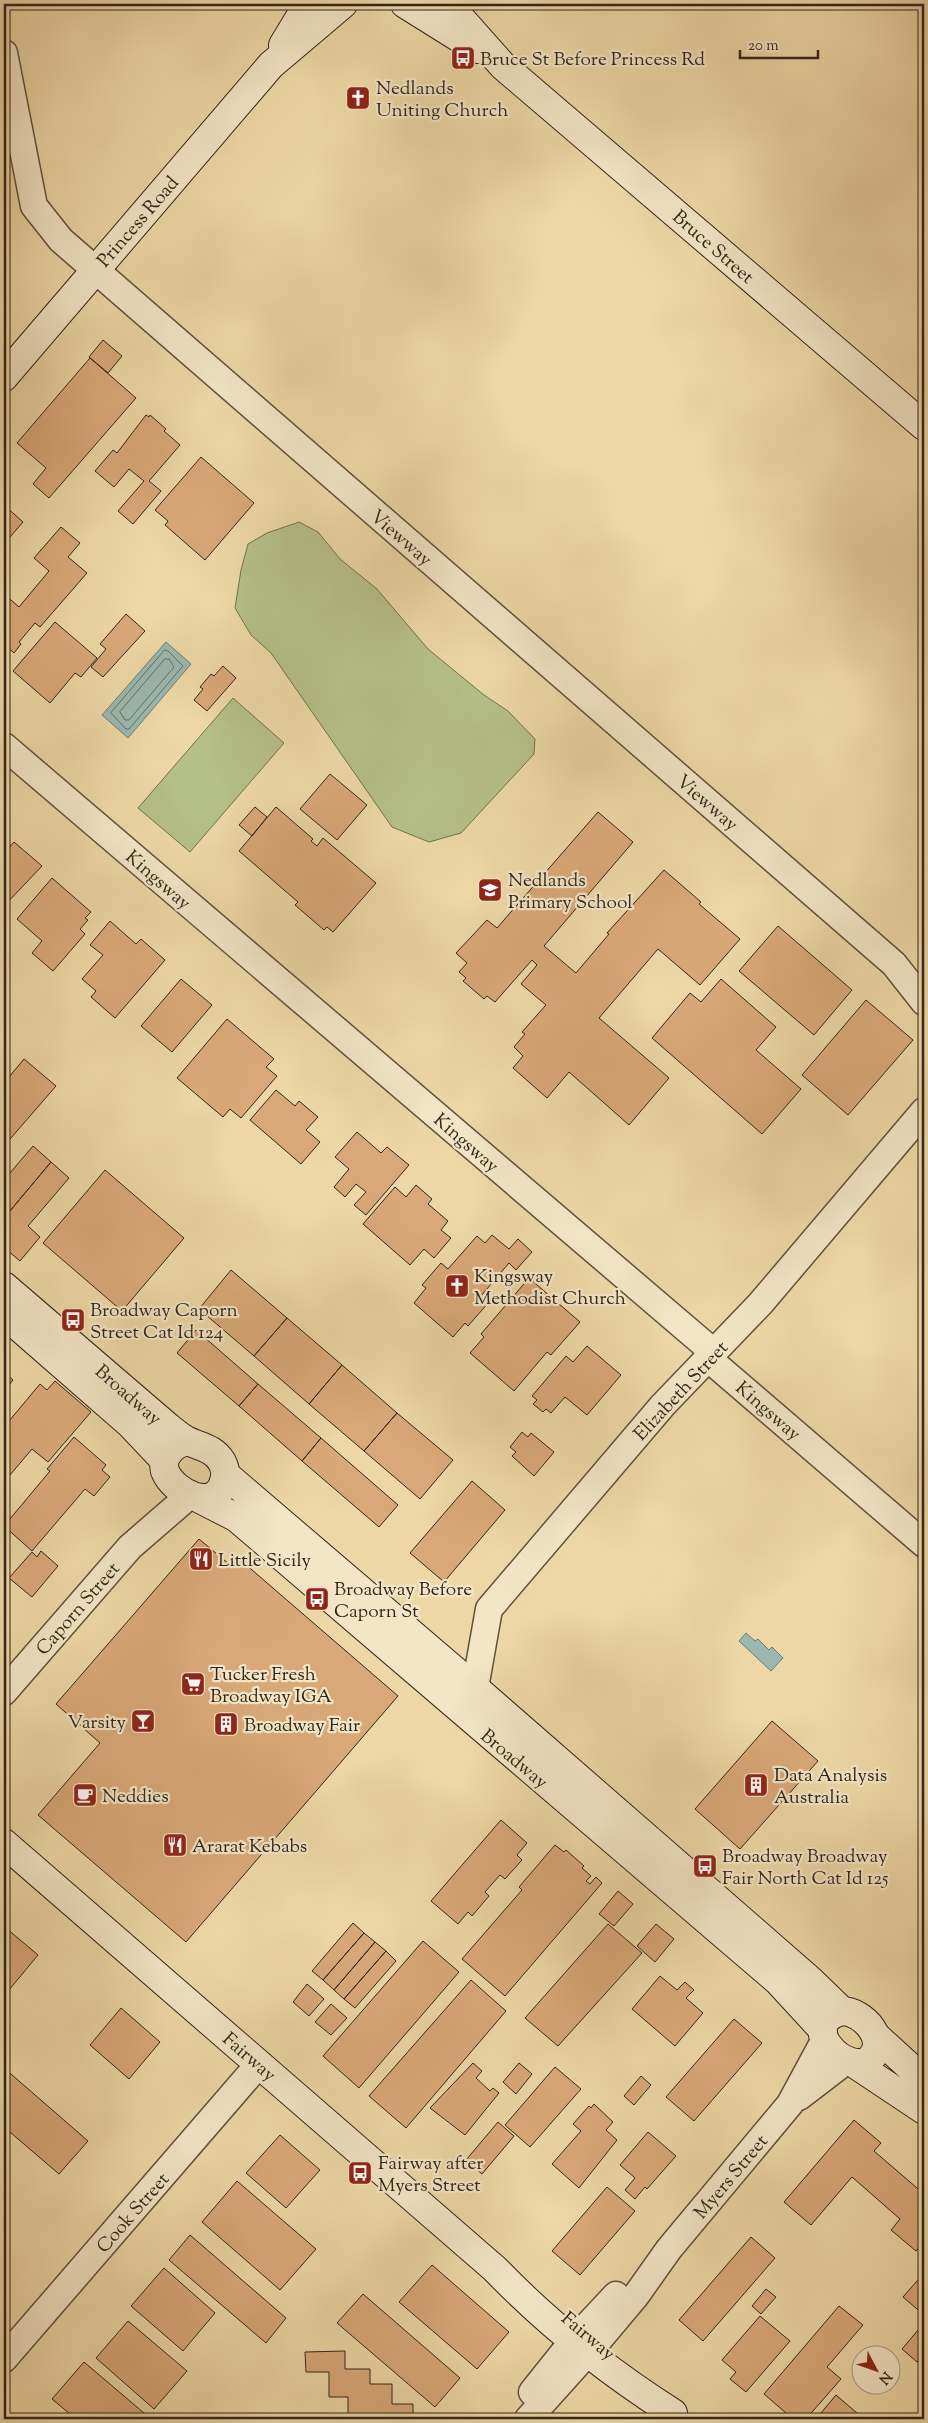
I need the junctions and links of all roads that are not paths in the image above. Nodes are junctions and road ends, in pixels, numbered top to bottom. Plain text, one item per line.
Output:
1 (308, 4) edge
2 (342, 4) edge
3 (405, 4) edge
4 (448, 4) edge
5 (4, 53) edge
6 (271, 65) junction
7 (504, 66) junction
8 (95, 270) junction
9 (4, 377) edge
10 (924, 426) edge
11 (4, 746) edge
12 (894, 964) junction
13 (924, 980) edge
14 (924, 1002) edge
15 (924, 1111) edge
16 (4, 1286) edge
17 (4, 1314) edge
18 (710, 1355) junction
19 (188, 1441) junction
20 (226, 1475) junction
21 (181, 1484) junction
22 (924, 1544) edge
23 (476, 1688) junction
24 (4, 1692) edge
25 (4, 1843) edge
26 (842, 2011) junction
27 (823, 2035) junction
28 (877, 2037) junction
29 (850, 2062) junction
30 (259, 2064) junction
31 (924, 2080) edge
32 (790, 2104) junction
33 (924, 2110) edge
34 (585, 2341) junction
35 (4, 2360) edge
36 (676, 2416) edge
37 (517, 2419) edge
38 (528, 2419) edge

1 - 6 main road, Princess Road
2 - 6 main road, Princess Road
3 - 7 main road, Bruce Street
4 - 7 main road, Bruce Street
5 - 8 street, Viewway
6 - 8 main road, Princess Road
7 - 10 main road, Bruce Street
8 - 9 main road, Princess Road
8 - 12 street, Viewway
11 - 18 street, Kingsway
12 - 13 street, Viewway
12 - 14 street, Viewway
15 - 18 street, Elizabeth Street
16 - 19 main road, Broadway
17 - 21 main road, Broadway
18 - 22 street, Kingsway
18 - 23 street, Elizabeth Street
19 - 20 main road
19 - 21 main road
20 - 21 main road
20 - 23 main road, Broadway
21 - 24 street, Caporn Street
21 - 27 main road, Broadway
23 - 26 main road, Broadway
25 - 30 main road, Fairway
26 - 27 main road
26 - 28 main road
27 - 29 main road
27 - 32 street, Myers Street
28 - 29 main road
28 - 31 main road
29 - 32 street, Myers Street
29 - 33 main road
30 - 34 main road, Fairway
30 - 35 street, Cook Street
32 - 34 street, Myers Street
34 - 36 main road, Fairway
34 - 37 street, Myers Street
34 - 38 street, Myers Street

